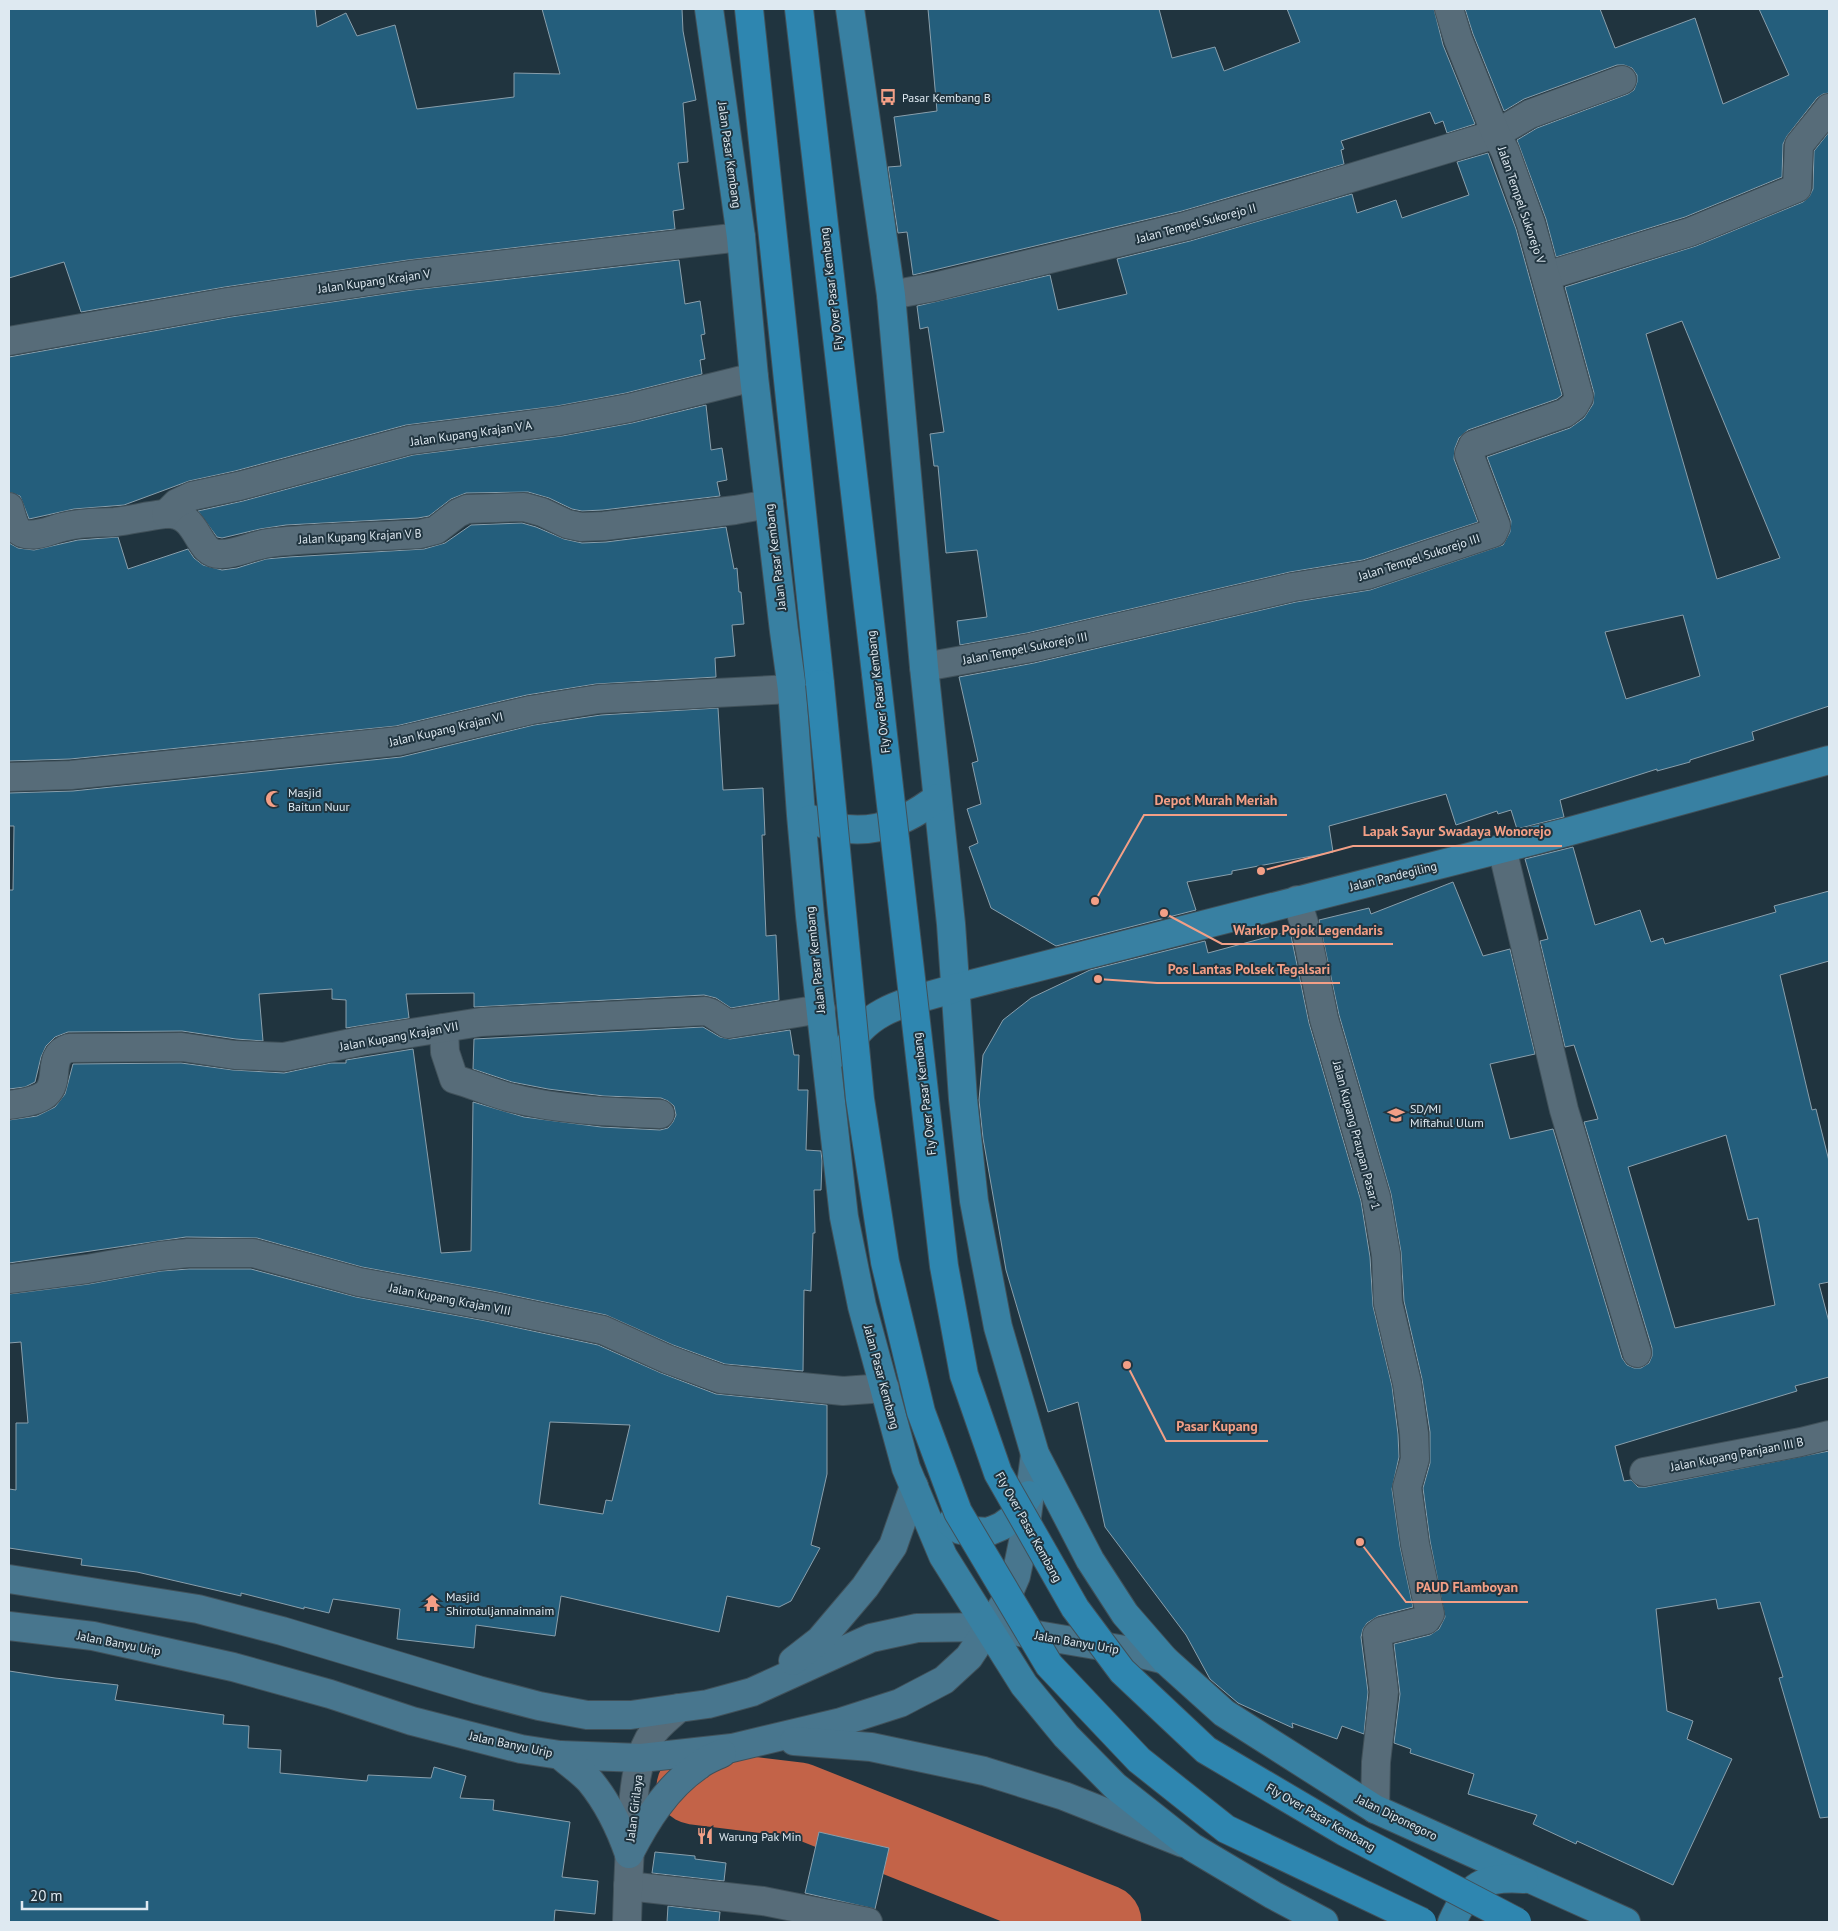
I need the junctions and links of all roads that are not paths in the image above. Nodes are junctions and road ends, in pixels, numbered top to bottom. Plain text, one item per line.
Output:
1 (709, 9) edge
2 (749, 9) edge
3 (799, 9) edge
4 (850, 9) edge
5 (1449, 9) edge
6 (1622, 80) dead end
7 (1829, 108) edge
8 (1496, 134) junction
9 (741, 237) junction
10 (1546, 276) junction
11 (891, 296) junction
12 (9, 340) edge
13 (754, 377) junction
14 (769, 504) junction
15 (9, 507) edge
16 (166, 514) junction
17 (924, 666) junction
18 (792, 689) junction
19 (1829, 760) edge
20 (9, 777) edge
21 (937, 798) junction
22 (801, 815) junction
23 (1502, 848) junction
24 (1297, 900) junction
25 (956, 988) junction
26 (821, 1009) junction
27 (444, 1028) junction
28 (9, 1106) edge
29 (830, 1107) junction
30 (660, 1114) dead end
31 (9, 1278) edge
32 (1637, 1353) dead end
33 (885, 1388) junction
34 (1829, 1435) edge
35 (1035, 1454) junction
36 (1644, 1472) dead end
37 (910, 1477) junction
38 (1029, 1495) junction
39 (9, 1579) edge
40 (9, 1626) edge
41 (988, 1627) junction
42 (1166, 1660) junction
43 (752, 1692) junction
44 (679, 1708) junction
45 (770, 1740) junction
46 (732, 1748) junction
47 (560, 1755) junction
48 (641, 1758) junction
49 (1375, 1809) junction
50 (1192, 1847) junction
51 (629, 1854) junction
52 (1532, 1880) junction
53 (628, 1886) junction
54 (626, 1922) edge
55 (868, 1922) edge
56 (1324, 1922) edge
57 (1422, 1922) edge
58 (1452, 1922) edge
59 (1517, 1922) edge
60 (1626, 1922) edge

1 - 9 main road, Jalan Pasar Kembang
2 - 57 highway, bridge
3 - 59 highway, Fly Over Pasar Kembang, bridge
4 - 11 main road
5 - 8 street, Jalan Tempel Sukorejo V
6 - 8 street, Jalan Tempel Sukorejo II
7 - 10 street
8 - 10 street, Jalan Tempel Sukorejo V
8 - 11 street, Jalan Tempel Sukorejo II
9 - 12 street, Jalan Kupang Krajan V
9 - 13 main road, Jalan Pasar Kembang
10 - 17 street, Jalan Tempel Sukorejo III
11 - 17 main road
13 - 14 main road, Jalan Pasar Kembang
13 - 16 street, Jalan Kupang Krajan V A
14 - 16 street, Jalan Kupang Krajan V B
14 - 18 main road, Jalan Pasar Kembang
15 - 16 street
17 - 21 main road
18 - 20 street, Jalan Kupang Krajan VI
18 - 22 main road, Jalan Pasar Kembang
19 - 23 main road, Jalan Pandegiling
21 - 22 main road
21 - 25 main road
22 - 26 main road, Jalan Pasar Kembang
23 - 24 main road, Jalan Pandegiling
23 - 32 street
24 - 25 main road, Jalan Pandegiling
24 - 49 street, Jalan Kupang Praupan Pasar 1
25 - 29 main road, Jalan Pasar Kembang
25 - 35 main road
26 - 27 street, Jalan Kupang Krajan VII
26 - 29 main road, Jalan Pasar Kembang
27 - 28 street, Jalan Kupang Krajan VII
27 - 30 street
29 - 33 main road, Jalan Pasar Kembang
31 - 33 street, Jalan Kupang Krajan VIII
33 - 37 main road, Jalan Pasar Kembang
34 - 36 street, Jalan Kupang Panjaan III B
35 - 38 main road
35 - 42 main road
37 - 38 main road
37 - 41 main road, Jalan Pasar Kembang
37 - 43 main road
38 - 41 main road, Jalan Banyu Urip
39 - 44 main road, Jalan Banyu Urip
40 - 47 main road, Jalan Banyu Urip
41 - 42 main road, Jalan Banyu Urip
41 - 43 main road, Jalan Banyu Urip
41 - 45 main road, Jalan Banyu Urip
41 - 50 main road
42 - 49 main road, Jalan Diponegoro
43 - 44 main road, Jalan Banyu Urip
44 - 48 street, Jalan Girilaya
45 - 46 main road, Jalan Banyu Urip
45 - 50 main road
46 - 48 main road, Jalan Banyu Urip
46 - 51 main road
47 - 48 main road, Jalan Banyu Urip
47 - 51 main road
48 - 51 street, Jalan Girilaya
49 - 52 main road, Jalan Diponegoro
50 - 56 main road
51 - 53 street, Jalan Girilaya
52 - 58 main road
52 - 60 main road, Jalan Diponegoro
53 - 54 street, Jalan Girilaya
53 - 55 street

